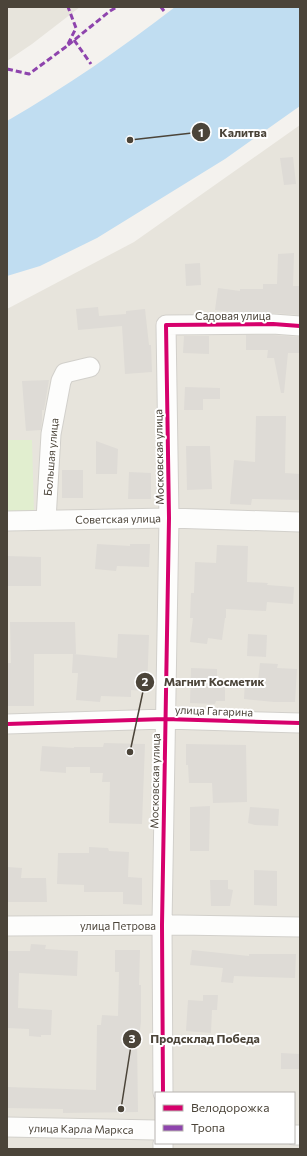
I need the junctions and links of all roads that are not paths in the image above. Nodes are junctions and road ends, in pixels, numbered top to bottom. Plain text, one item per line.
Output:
1 (166, 325) joint
2 (300, 326) edge
3 (90, 367) dead end
4 (169, 518) junction
5 (46, 520) junction
6 (7, 521) edge
7 (300, 522) edge
8 (165, 719) junction
9 (300, 723) edge
10 (7, 724) edge
11 (162, 925) junction
12 (7, 926) edge
13 (300, 927) edge
14 (163, 1092) edge
15 (7, 1127) edge
16 (155, 1130) edge

1 - 2 street, Садовая улица
1 - 4 street, Московская улица
3 - 5 street, Большая улица
4 - 5 street, Советская улица
4 - 7 street, Советская улица
4 - 8 street, Московская улица
5 - 6 street, Советская улица
8 - 9 street, улица Гагарина
8 - 10 street, улица Гагарина
8 - 11 street, Московская улица
11 - 12 street, улица Петрова
11 - 13 street, улица Петрова
11 - 14 street, Московская улица
15 - 16 street, улица Карла Маркса

